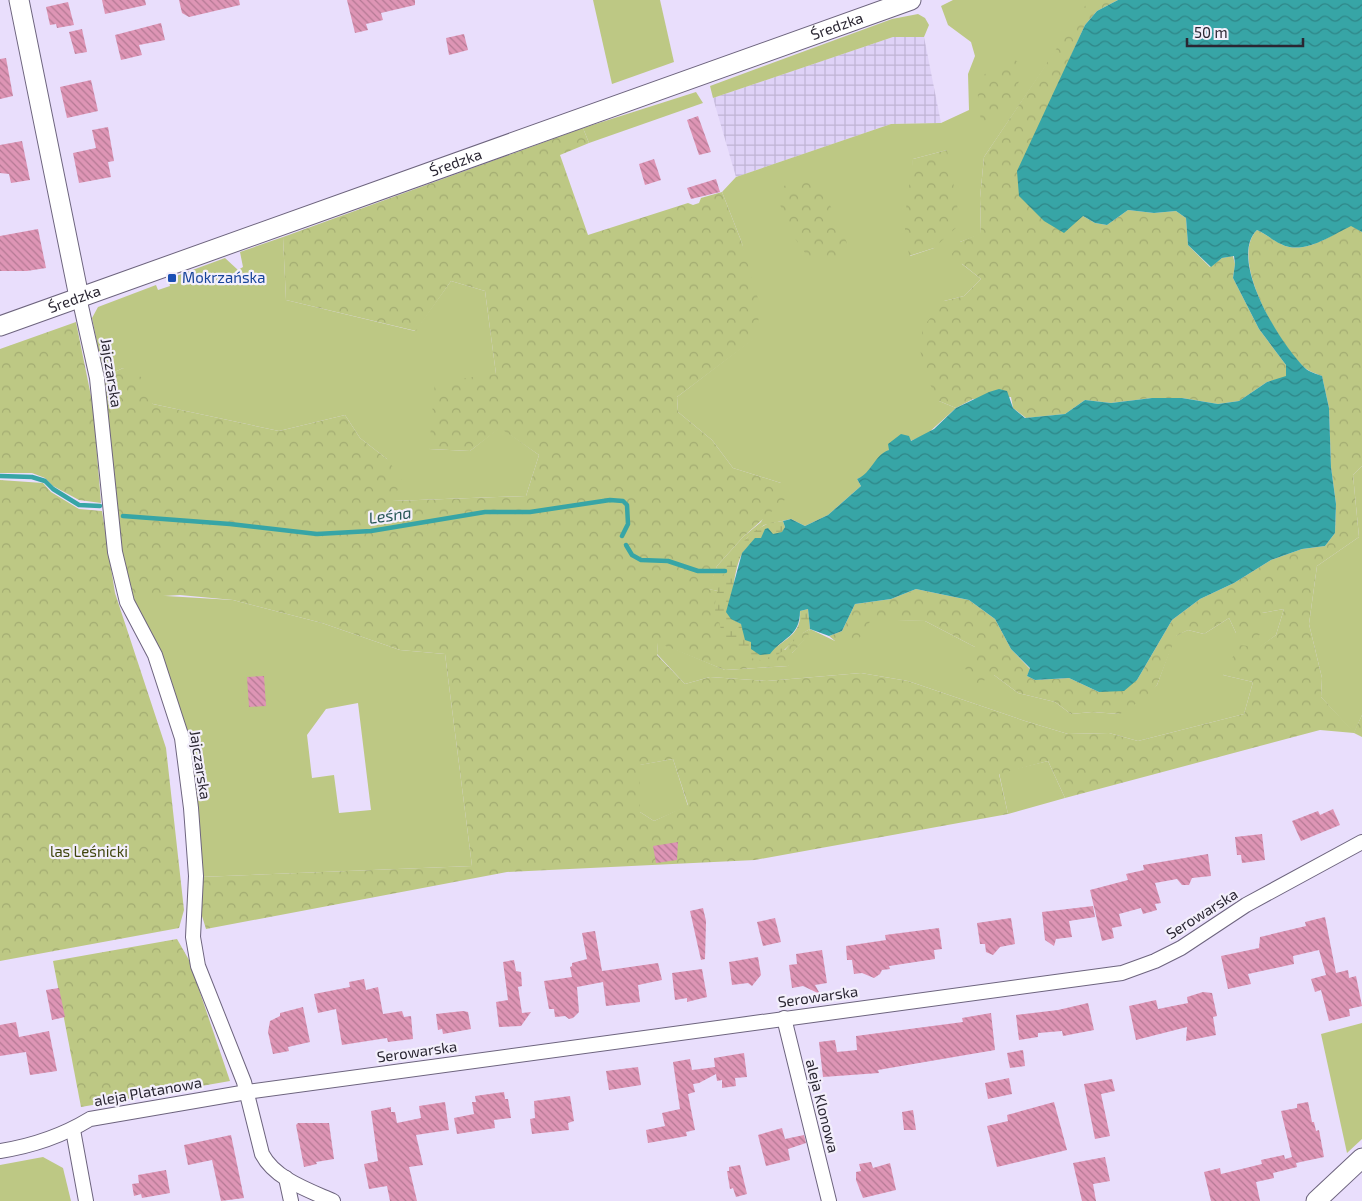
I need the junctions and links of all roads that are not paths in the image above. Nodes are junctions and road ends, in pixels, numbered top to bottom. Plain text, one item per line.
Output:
1 (19, 0) edge
2 (910, 0) edge
3 (79, 297) junction
4 (0, 326) edge
5 (1362, 842) edge
6 (784, 1018) junction
7 (247, 1092) junction
8 (73, 1130) junction
9 (0, 1151) edge
10 (1362, 1158) edge
11 (286, 1178) junction
12 (86, 1201) edge
13 (291, 1201) edge
14 (333, 1201) edge
15 (829, 1201) edge
16 (1316, 1201) edge

1 - 3 main road
2 - 3 main road, Średzka
3 - 4 main road, Średzka
3 - 7 street, Jajczarska
5 - 6 street, Serowarska
6 - 7 street, Serowarska
6 - 15 street, aleja Klonowa
7 - 8 street, aleja Platanowa
7 - 11 street, Jajczarska
8 - 9 street, aleja Platanowa
8 - 12 street
10 - 16 main road
11 - 13 street
11 - 14 street, Jajczarska

